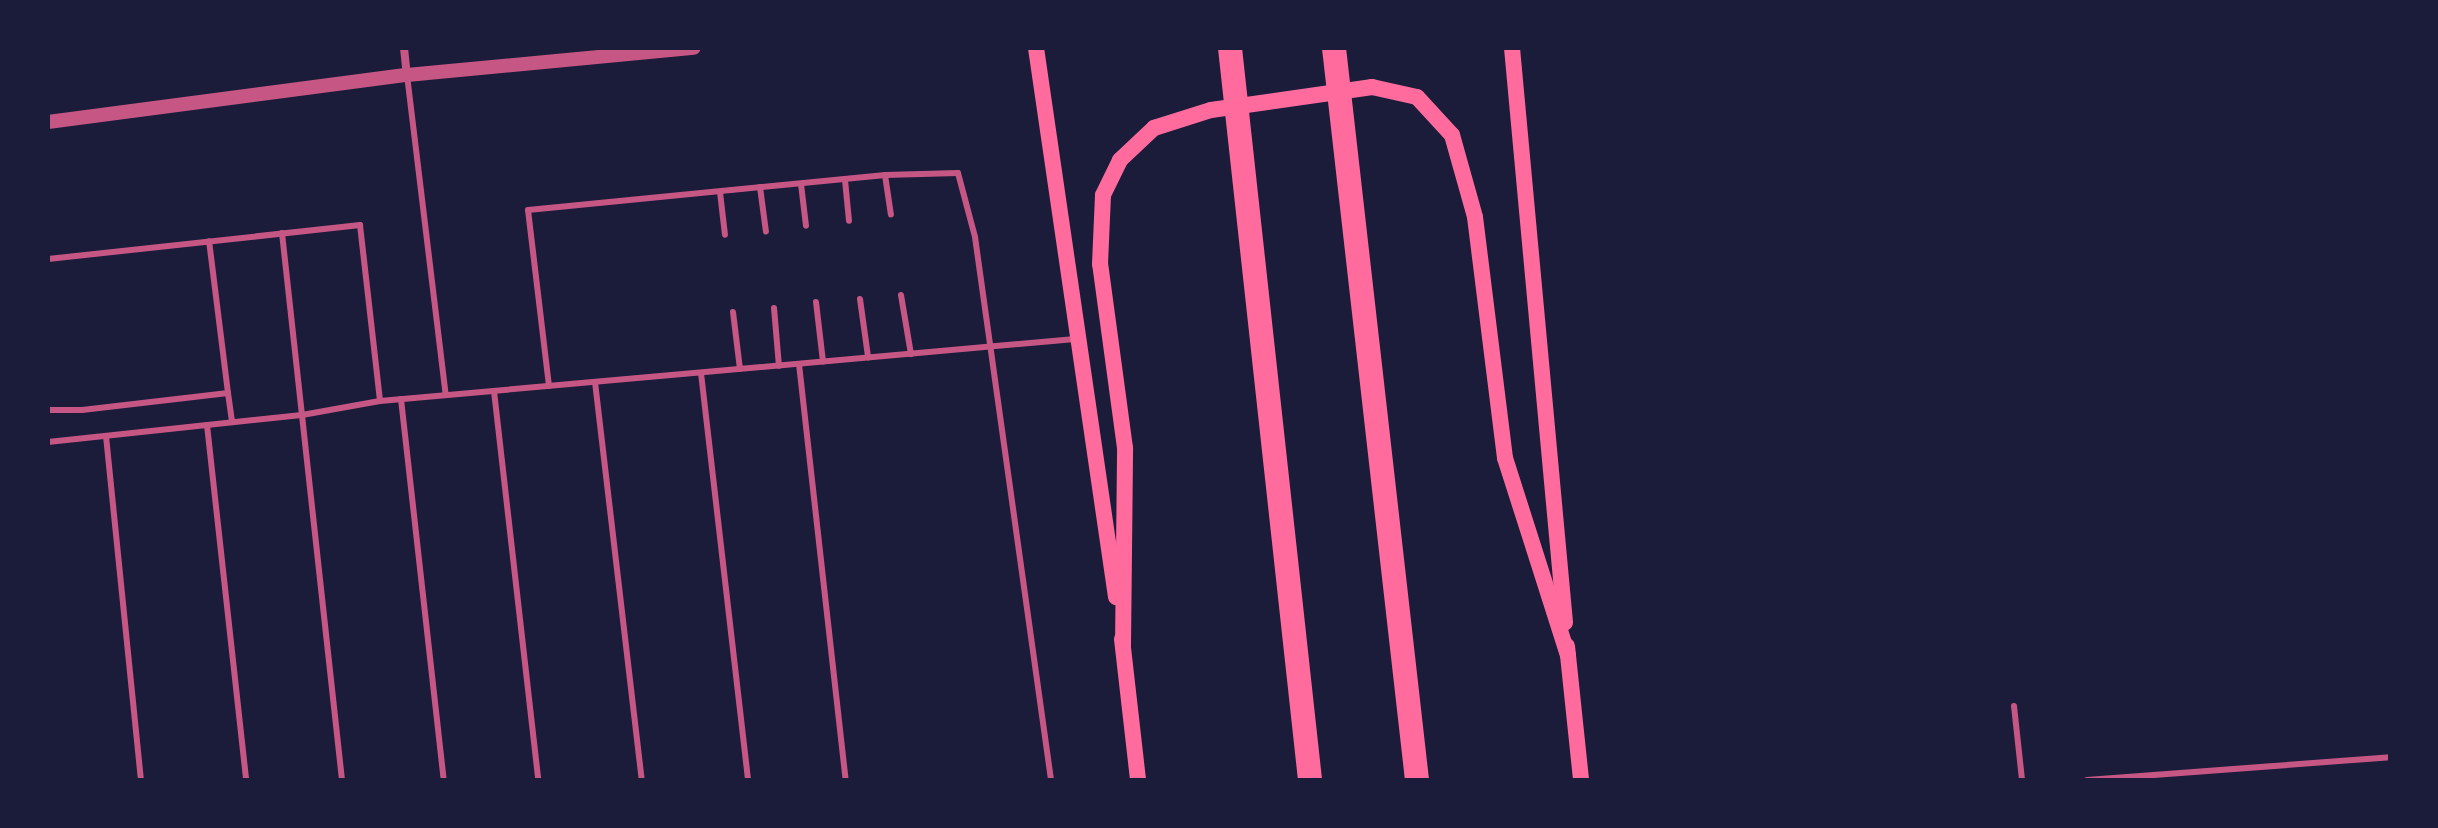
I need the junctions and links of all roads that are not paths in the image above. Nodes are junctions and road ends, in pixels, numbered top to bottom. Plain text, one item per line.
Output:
1 (404, 48) edge
2 (694, 48) edge
3 (1036, 48) edge
4 (1230, 48) edge
5 (1334, 48) edge
6 (1512, 48) edge
7 (407, 75) junction
8 (48, 122) edge
9 (885, 175) junction
10 (845, 180) junction
11 (801, 184) junction
12 (760, 187) junction
13 (720, 192) junction
14 (891, 215) dead end
15 (849, 221) dead end
16 (806, 226) dead end
17 (766, 232) dead end
18 (282, 233) junction
19 (725, 235) dead end
20 (209, 241) junction
21 (48, 259) edge
22 (901, 295) dead end
23 (860, 299) dead end
24 (816, 302) dead end
25 (774, 308) dead end
26 (733, 312) dead end
27 (1078, 339) junction
28 (988, 347) junction
29 (911, 354) junction
30 (868, 357) junction
31 (823, 362) junction
32 (799, 364) junction
33 (779, 366) junction
34 (740, 369) junction
35 (701, 373) junction
36 (595, 382) junction
37 (549, 386) junction
38 (494, 391) junction
39 (228, 393) junction
40 (446, 395) junction
41 (401, 399) junction
42 (380, 401) junction
43 (48, 410) edge
44 (302, 415) junction
45 (232, 422) junction
46 (207, 425) junction
47 (106, 436) junction
48 (48, 442) edge
49 (1123, 647) junction
50 (1568, 655) junction
51 (2014, 706) dead end
52 (2390, 757) edge
53 (141, 780) edge
54 (246, 780) edge
55 (342, 780) edge
56 (444, 780) edge
57 (538, 780) edge
58 (642, 780) edge
59 (748, 780) edge
60 (846, 780) edge
61 (1051, 780) edge
62 (1138, 780) edge
63 (1310, 780) edge
64 (1417, 780) edge
65 (1581, 780) edge
66 (2022, 780) edge
67 (2087, 780) edge

1 - 7 street
2 - 7 street
3 - 27 main road
4 - 63 highway
5 - 64 highway
6 - 50 main road
7 - 8 street
7 - 40 lane
9 - 10 lane
9 - 14 lane
9 - 28 lane
10 - 11 lane
10 - 15 lane
11 - 12 lane
11 - 16 lane
12 - 13 lane
12 - 17 lane
13 - 19 lane
13 - 37 lane
18 - 20 lane
18 - 42 lane
18 - 44 lane
20 - 21 lane
20 - 39 lane
22 - 29 lane
23 - 30 lane
24 - 31 lane
25 - 33 lane
26 - 34 lane
27 - 28 lane
27 - 49 main road
28 - 29 lane
28 - 61 lane
29 - 30 lane
30 - 31 lane
31 - 32 lane
32 - 33 lane
32 - 60 lane
33 - 34 lane
34 - 35 lane
35 - 36 lane
35 - 59 lane
36 - 37 lane
36 - 58 lane
37 - 38 lane
38 - 40 lane
38 - 57 lane
39 - 43 lane
39 - 45 lane
40 - 41 lane
41 - 42 lane
41 - 56 lane
42 - 44 lane
44 - 45 lane
44 - 55 lane
45 - 46 lane
46 - 47 lane
46 - 54 lane
47 - 48 lane
47 - 53 lane
49 - 50 main road
49 - 62 main road
50 - 65 main road
51 - 66 lane
52 - 67 lane

